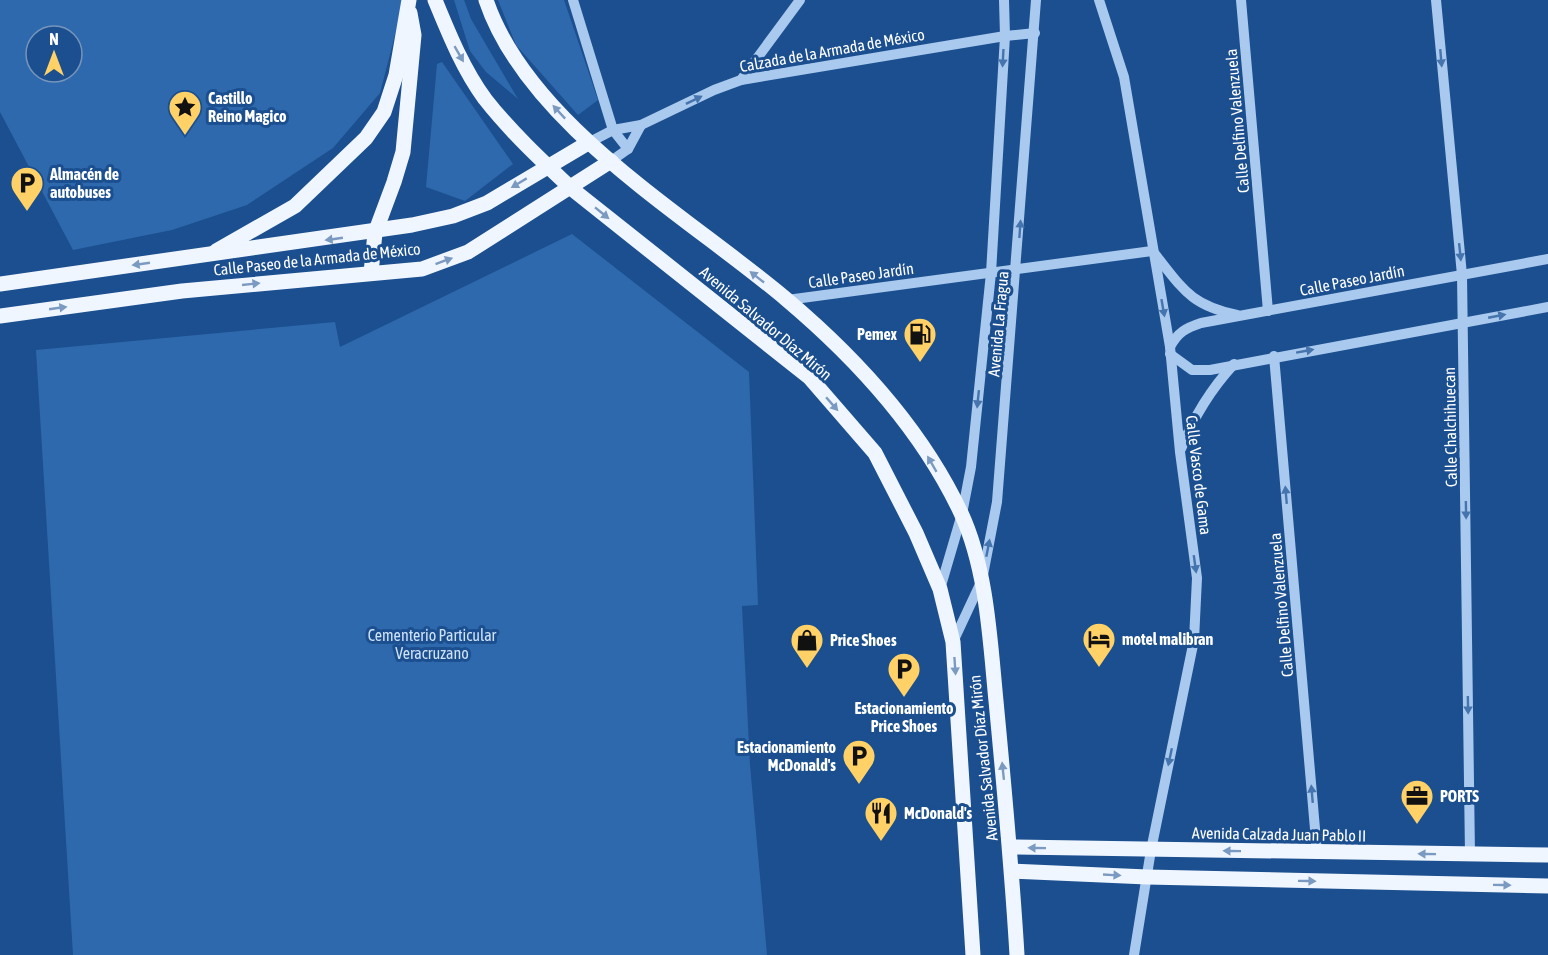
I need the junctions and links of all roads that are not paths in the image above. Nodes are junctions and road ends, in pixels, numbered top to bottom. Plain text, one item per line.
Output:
1 (435, 0) edge
2 (486, 0) edge
3 (573, 0) edge
4 (800, 0) edge
5 (1004, 0) edge
6 (1036, 0) edge
7 (1099, 0) edge
8 (1241, 0) edge
9 (1436, 0) edge
10 (408, 2) edge
11 (1035, 33) junction
12 (1005, 36) junction
13 (741, 80) junction
14 (641, 125) junction
15 (613, 130) junction
16 (588, 143) junction
17 (628, 148) junction
18 (611, 161) junction
19 (548, 166) junction
20 (572, 189) junction
21 (375, 233) junction
22 (1152, 251) junction
23 (208, 255) junction
24 (1548, 259) edge
25 (1017, 270) junction
26 (371, 273) junction
27 (991, 273) junction
28 (1462, 275) junction
29 (0, 284) edge
30 (787, 300) junction
31 (1548, 307) edge
32 (1268, 311) junction
33 (0, 316) edge
34 (1242, 316) junction
35 (1463, 323) junction
36 (1170, 350) junction
37 (1274, 356) junction
38 (1234, 364) junction
39 (1180, 452) junction
40 (962, 514) junction
41 (982, 580) junction
42 (940, 589) junction
43 (953, 642) junction
44 (1010, 847) junction
45 (1151, 850) junction
46 (1317, 852) junction
47 (1470, 855) junction
48 (1548, 855) edge
49 (1012, 871) junction
50 (1147, 877) junction
51 (1548, 886) edge
52 (973, 955) edge
53 (1017, 955) edge
54 (1134, 955) edge

1 -> 19 main road, Avenida Salvador Díaz Mirón
16 -> 2 main road, Avenida Salvador Díaz Mirón
3 - 15 street
4 - 13 street
5 - 12 street, Avenida La Fragua
6 - 11 street, Avenida La Fragua
7 - 22 street, Calle Vasco de Gama
8 - 32 street, Calle Delfino Valenzuela
9 -> 28 street, Calle Chalchihuecan
10 - 21 main road
10 - 23 main road
11 - 12 street, Calzada de la Armada de México
25 -> 11 street, Avenida La Fragua
12 - 13 street, Calzada de la Armada de México
12 -> 27 street, Avenida La Fragua
14 -> 13 street, Calzada de la Armada de México
14 - 15 street, Calzada de la Armada de México
14 - 17 street
15 - 16 street, Calzada de la Armada de México
15 - 17 street
16 - 18 main road, Avenida Salvador Díaz Mirón
16 - 19 main road, Calle Paseo de la Armada de México
17 - 18 street
18 - 20 main road, Calle Paseo de la Armada de México
30 -> 18 main road, Avenida Salvador Díaz Mirón
19 - 20 main road, Avenida Salvador Díaz Mirón
19 -> 21 main road, Calle Paseo de la Armada de México
26 -> 20 main road, Calle Paseo de la Armada de México
20 -> 42 main road, Avenida Salvador Díaz Mirón
21 -> 23 main road, Calle Paseo de la Armada de México
21 - 26 main road
22 - 25 street, Calle Paseo Jardín
22 - 34 street
22 -> 36 street, Calle Vasco de Gama
23 -> 29 main road, Calle Paseo de la Armada de México
24 - 28 street, Calle Paseo Jardín
25 - 27 street, Calle Paseo Jardín
41 -> 25 street, Avenida La Fragua
33 -> 26 main road, Calle Paseo de la Armada de México
27 - 30 street, Calle Paseo Jardín
27 -> 40 street, Avenida La Fragua
28 - 32 street, Calle Paseo Jardín
28 - 35 street, Calle Chalchihuecan
40 -> 30 main road, Avenida Salvador Díaz Mirón
35 -> 31 street
32 - 34 street, Calle Paseo Jardín
34 - 36 street, Calle Paseo Jardín
37 -> 35 street
35 -> 47 street, Calle Chalchihuecan
36 - 38 street
36 - 39 street, Calle Vasco de Gama
37 - 38 street
46 -> 37 street, Calle Delfino Valenzuela
38 - 39 street
39 -> 45 street, Calle Vasco de Gama
40 - 41 main road, Avenida Salvador Díaz Mirón
40 - 42 street, Avenida La Fragua
41 - 43 street, Avenida La Fragua
44 -> 41 main road, Avenida Salvador Díaz Mirón
42 - 43 main road, Avenida Salvador Díaz Mirón
43 -> 52 main road, Avenida Salvador Díaz Mirón
45 -> 44 main road, Avenida Calzada Juan Pablo II
44 - 49 main road, Avenida Salvador Díaz Mirón
46 -> 45 main road, Avenida Calzada Juan Pablo II
45 - 50 street, Calle Vasco de Gama
47 -> 46 main road, Avenida Calzada Juan Pablo II
47 - 48 main road, Avenida Calzada Juan Pablo II
49 -> 50 main road
49 - 53 main road, Avenida Salvador Díaz Mirón
50 -> 51 main road
50 - 54 street, Calle Vasco de Gama

